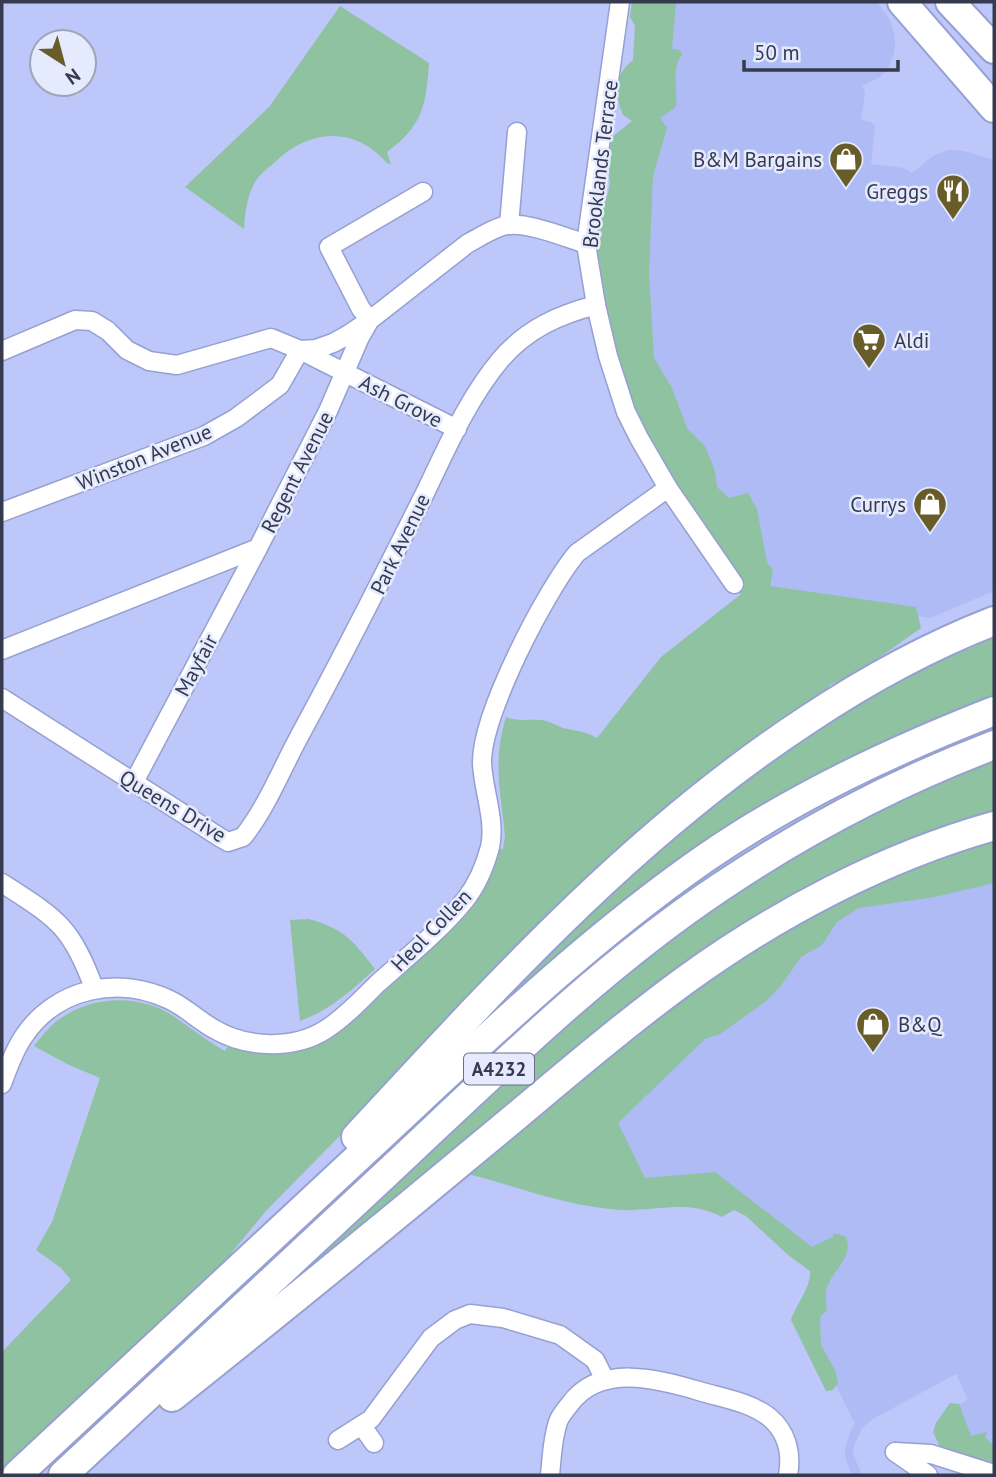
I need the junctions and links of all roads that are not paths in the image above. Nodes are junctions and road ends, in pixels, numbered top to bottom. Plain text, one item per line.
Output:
1 (620, 2) edge
2 (902, 2) edge
3 (950, 2) edge
4 (994, 50) edge
5 (994, 108) edge
6 (517, 132) dead end
7 (423, 192) dead end
8 (509, 225) junction
9 (586, 244) junction
10 (596, 304) junction
11 (370, 320) junction
12 (300, 350) junction
13 (2, 351) edge
14 (345, 372) junction
15 (457, 429) junction
16 (668, 488) junction
17 (2, 512) edge
18 (258, 548) junction
19 (734, 584) dead end
20 (994, 621) edge
21 (2, 650) edge
22 (2, 698) edge
23 (994, 712) edge
24 (994, 745) edge
25 (134, 782) junction
26 (994, 825) edge
27 (250, 829) joint
28 (2, 883) edge
29 (93, 988) junction
30 (2, 1084) edge
31 (202, 1303) junction
32 (606, 1380) junction
33 (362, 1426) junction
34 (338, 1440) dead end
35 (374, 1443) dead end
36 (994, 1474) edge
37 (17, 1475) edge
38 (63, 1475) edge
39 (74, 1475) edge
40 (550, 1475) edge
41 (788, 1475) edge
42 (928, 1475) edge

1 - 9 street, Brooklands Terrace
2 - 5 main road
3 - 4 main road
6 - 8 street
7 - 11 street
8 - 9 street
8 - 11 street
9 - 10 street, Brooklands Terrace
10 - 15 street, Park Avenue
10 - 16 street, Brooklands Terrace
11 - 12 street
11 - 14 street, Regent Avenue
12 - 13 street, Ash Grove
12 - 14 street, Ash Grove
12 - 17 street, Winston Avenue
14 - 15 street, Ash Grove
14 - 18 street, Regent Avenue
15 - 27 street, Park Avenue
16 - 19 street, Brooklands Terrace
16 - 29 street, Heol Collen
18 - 21 street, Regent Avenue
18 - 25 street, Mayfair
20 - 31 main road
22 - 25 street, Queens Drive
23 - 31 main road, A4232
24 - 38 main road, A4232
25 - 27 street, Queens Drive
26 - 39 main road
28 - 29 street
29 - 30 street, Heol Collen
31 - 37 main road, A4232
32 - 33 street
32 - 40 street
32 - 41 street
33 - 34 street
33 - 35 street
36 - 42 street

